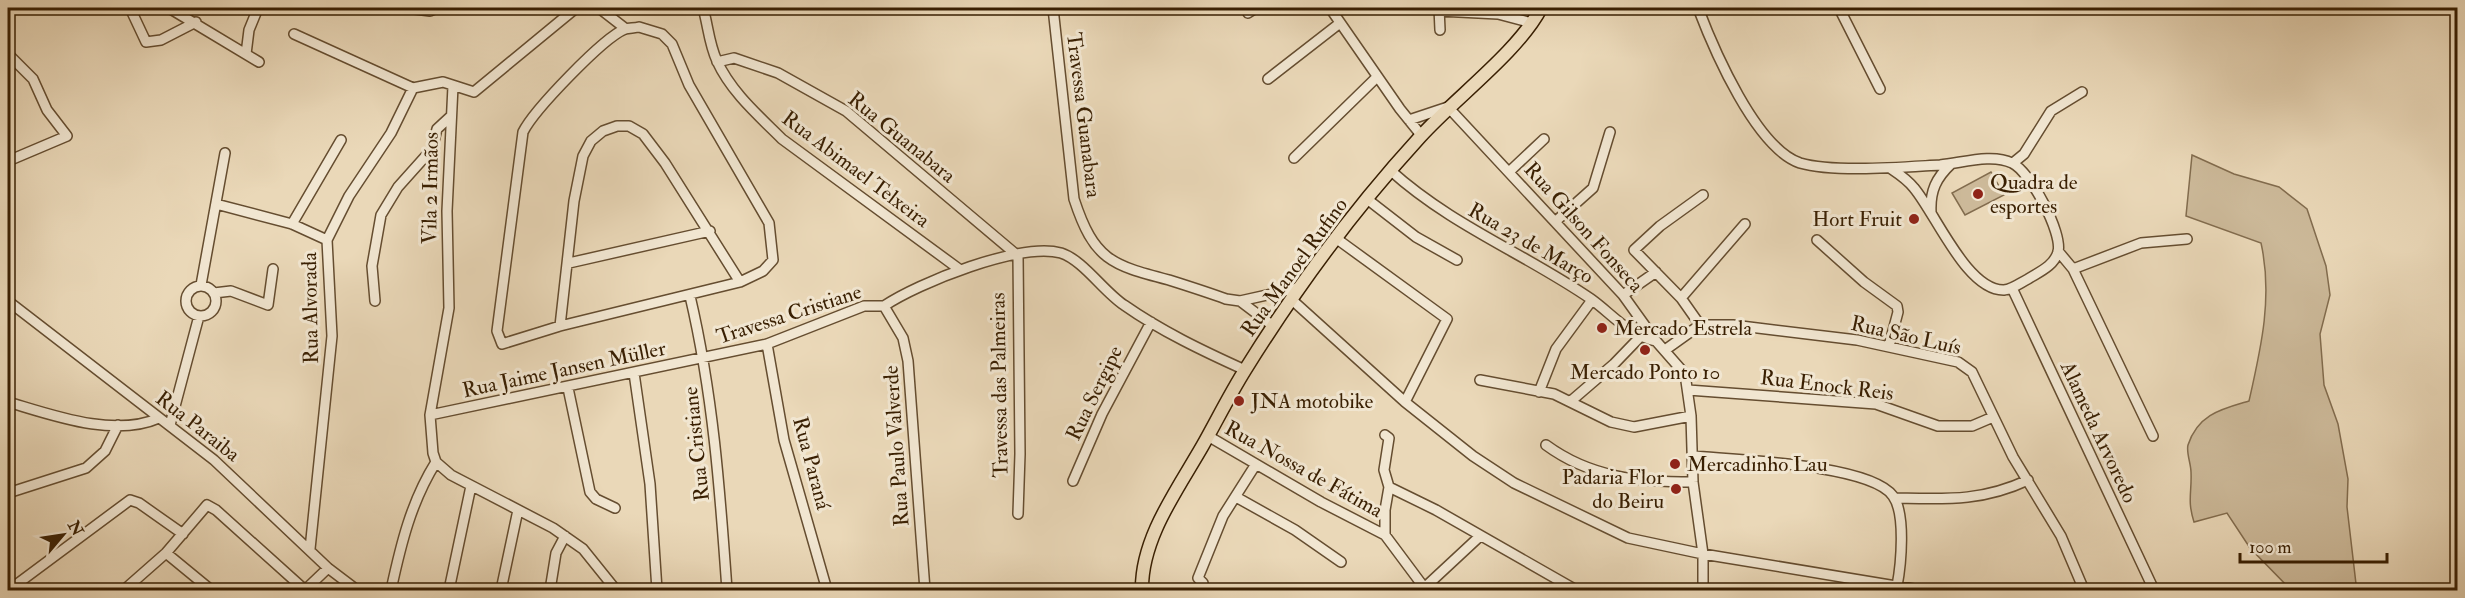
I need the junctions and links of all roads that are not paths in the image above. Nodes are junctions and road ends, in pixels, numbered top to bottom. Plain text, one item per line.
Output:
1 (130, 8) edge
2 (169, 8) edge
3 (258, 8) edge
4 (407, 8) edge
5 (576, 8) edge
6 (599, 8) edge
7 (703, 8) edge
8 (1053, 8) edge
9 (1329, 8) edge
10 (1541, 8) edge
11 (1698, 8) edge
12 (1839, 8) edge
13 (433, 9) edge
14 (1439, 9) edge
15 (196, 22) junction
16 (1340, 23) junction
17 (1532, 23) junction
18 (626, 29) junction
19 (1440, 30) dead end
20 (294, 33) dead end
21 (8, 54) edge
22 (246, 54) junction
23 (259, 62) dead end
24 (717, 62) junction
25 (1377, 77) junction
26 (1268, 79) dead end
27 (453, 86) junction
28 (412, 88) junction
29 (1880, 89) dead end
30 (2082, 92) dead end
31 (1448, 107) junction
32 (450, 117) junction
33 (1409, 120) junction
34 (1610, 132) dead end
35 (1421, 135) junction
36 (341, 140) dead end
37 (1544, 140) dead end
38 (225, 153) dead end
39 (1294, 158) dead end
40 (8, 161) edge
41 (2013, 163) junction
42 (1951, 164) junction
43 (1890, 168) junction
44 (1390, 170) junction
45 (1510, 171) junction
46 (1703, 195) dead end
47 (1367, 199) junction
48 (216, 204) junction
49 (1931, 212) junction
50 (1556, 221) junction
51 (292, 224) junction
52 (1745, 224) dead end
53 (710, 231) junction
54 (1337, 239) junction
55 (2187, 239) dead end
56 (327, 240) junction
57 (1817, 240) dead end
58 (2058, 251) junction
59 (1018, 256) junction
60 (1457, 260) dead end
61 (569, 264) junction
62 (273, 269) dead end
63 (959, 269) junction
64 (2073, 269) junction
65 (1656, 272) junction
66 (740, 282) junction
67 (201, 285) junction
68 (1299, 288) junction
69 (2012, 288) junction
70 (214, 292) junction
71 (690, 296) junction
72 (1623, 296) junction
73 (1681, 298) junction
74 (1291, 299) junction
75 (1592, 300) junction
76 (8, 301) edge
77 (375, 301) dead end
78 (1240, 301) junction
79 (884, 306) junction
80 (199, 316) junction
81 (1151, 322) junction
82 (1700, 325) junction
83 (560, 326) junction
84 (1273, 326) junction
85 (1641, 336) junction
86 (1656, 341) junction
87 (767, 344) junction
88 (1888, 346) junction
89 (1665, 351) junction
90 (705, 359) junction
91 (1245, 370) junction
92 (634, 373) junction
93 (1480, 380) dead end
94 (568, 388) junction
95 (1688, 390) junction
96 (1539, 392) junction
97 (1571, 401) junction
98 (8, 402) edge
99 (1405, 402) junction
100 (430, 414) junction
101 (1691, 416) junction
102 (1993, 417) junction
103 (159, 418) junction
104 (118, 425) junction
105 (170, 425) junction
106 (1385, 435) dead end
107 (1208, 436) junction
108 (2153, 436) dead end
109 (1546, 445) dead end
110 (1693, 456) junction
111 (436, 462) junction
112 (1256, 464) junction
113 (2028, 480) junction
114 (1073, 481) dead end
115 (1693, 482) junction
116 (471, 486) junction
117 (1389, 488) junction
118 (8, 493) edge
119 (1236, 497) junction
120 (1895, 498) junction
121 (615, 508) dead end
122 (518, 510) junction
123 (1018, 514) dead end
124 (183, 534) junction
125 (1385, 535) junction
126 (565, 536) junction
127 (1479, 537) junction
128 (310, 549) junction
129 (166, 553) junction
130 (1703, 554) junction
131 (1341, 562) dead end
132 (328, 568) junction
133 (1203, 583) dead end
134 (1897, 586) junction
135 (1424, 590) edge
136 (9, 591) edge
137 (124, 591) edge
138 (211, 591) edge
139 (305, 591) edge
140 (357, 591) edge
141 (391, 591) edge
142 (449, 591) edge
143 (501, 591) edge
144 (549, 591) edge
145 (616, 591) edge
146 (657, 591) edge
147 (727, 591) edge
148 (827, 591) edge
149 (925, 591) edge
150 (1142, 591) edge
151 (1576, 591) edge
152 (1703, 591) edge
153 (1920, 591) edge
154 (2084, 591) edge
155 (2154, 591) edge

1 - 15 street
2 - 15 street
3 - 22 street
4 - 13 street
5 - 27 street
6 - 18 street
7 - 24 street, Rua Abimael Telxeira
8 - 78 street, Travessa Guanabara
9 - 16 street
10 - 17 main road, Rua Manoel Rufino
11 - 43 street
12 - 29 street
14 - 17 street
14 - 19 street
15 - 22 street
16 - 25 street
16 - 26 street
17 - 31 main road, Rua Manoel Rufino
18 - 66 street
18 - 83 street
20 - 28 street
21 - 40 street
22 - 23 street
24 - 59 street, Rua Guanabara
24 - 63 street, Rua Abimael Telxeira
25 - 33 street
25 - 39 street
27 - 28 street
27 - 32 street, Vila 2 Irmãos
28 - 56 street, Rua Alvorada
30 - 41 street
31 - 33 street
31 - 35 main road, Rua Manoel Rufino
31 - 45 street, Rua Gilson Fonseca
32 - 77 street
32 - 100 street, Vila 2 Irmãos
33 - 35 street
34 - 50 street
35 - 44 main road, Rua Manoel Rufino
36 - 51 street
37 - 45 street
38 - 48 street
41 - 42 street
41 - 58 street
42 - 43 street
42 - 49 street
43 - 49 street
44 - 47 main road, Rua Manoel Rufino
44 - 75 street, Rua 23 de Março
45 - 50 street, Rua Gilson Fonseca
46 - 65 street
47 - 54 main road, Rua Manoel Rufino
47 - 60 street
48 - 51 street
48 - 67 street
49 - 69 street
50 - 72 street, Rua Gilson Fonseca
51 - 56 street
52 - 73 street
53 - 61 street
53 - 61 street
53 - 66 street
54 - 68 main road, Rua Manoel Rufino
54 - 99 street
55 - 64 street
56 - 128 street, Rua Alvorada
57 - 88 street
58 - 64 street
58 - 69 street
59 - 63 street, Travessa Cristiane
59 - 81 street, Travessa Cristiane
59 - 123 street, Travessa das Palmeiras
61 - 83 street
62 - 70 street
63 - 79 street, Travessa Cristiane
64 - 108 street
65 - 72 street
65 - 73 street
66 - 71 street
67 - 70 street
67 - 80 street
68 - 74 main road, Rua Manoel Rufino
68 - 78 street, Travessa Guanabara
69 - 155 street, Alameda Arvoredo
70 - 80 street
71 - 83 street
71 - 90 street, Rua Cristiane
72 - 86 street, Rua Gilson Fonseca
73 - 82 street
74 - 84 main road, Rua Manoel Rufino
74 - 99 street
75 - 85 street, Rua 23 de Março
75 - 96 street
76 - 103 street, Rua Paraiba
78 - 84 street, Travessa Guanabara
79 - 87 street, Travessa Cristiane
79 - 149 street, Rua Paulo Valverde
80 - 105 street
81 - 91 street, Travessa Cristiane
81 - 114 street, Rua Sergipe
82 - 88 street, Rua São Luís
82 - 89 street
84 - 91 main road, Rua Manoel Rufino
85 - 86 street, Rua 23 de Março
85 - 97 street
86 - 89 street, Rua Gilson Fonseca
87 - 90 street, Travessa Cristiane
87 - 148 street, Rua Paraná
88 - 102 street, Rua São Luís
89 - 95 street, Rua Gilson Fonseca
90 - 92 street, Rua Jaime Jansen Müller
90 - 147 street, Rua Cristiane
91 - 107 main road, Rua Manoel Rufino
92 - 94 street, Rua Jaime Jansen Müller
92 - 146 street
93 - 96 street
94 - 100 street, Rua Jaime Jansen Müller
94 - 121 street
95 - 101 street, Rua Gilson Fonseca
95 - 102 street, Rua Enock Reis
96 - 97 street
97 - 101 street
98 - 104 street
99 - 130 street
100 - 111 street, Vila 2 Irmãos
101 - 110 street, Rua Gilson Fonseca
102 - 113 street, Rua São Luís
103 - 104 street
103 - 105 street, Rua Paraiba
104 - 118 street
105 - 128 street, Rua Paraiba
106 - 117 street
107 - 112 street, Rua Nossa de Fátima
107 - 150 main road, Rua Manoel Rufino
109 - 115 street
110 - 115 street, Rua Gilson Fonseca
110 - 120 street
111 - 116 street
111 - 141 street
112 - 119 street
112 - 125 street, Rua Nossa de Fátima
113 - 120 street
113 - 154 street, Rua São Luís
115 - 130 street, Rua Gilson Fonseca
116 - 122 street
116 - 142 street
117 - 125 street
117 - 127 street
119 - 131 street
119 - 133 street
120 - 134 street
122 - 126 street
122 - 143 street
124 - 129 street
124 - 136 street
124 - 139 street
125 - 135 street, Rua Nossa de Fátima
126 - 144 street
126 - 145 street
127 - 135 street
127 - 151 street
128 - 132 street, Rua Paraiba
129 - 137 street
129 - 138 street
130 - 134 street
130 - 152 street, Rua Gilson Fonseca
132 - 139 street
132 - 140 street, Rua Paraiba
134 - 153 street

